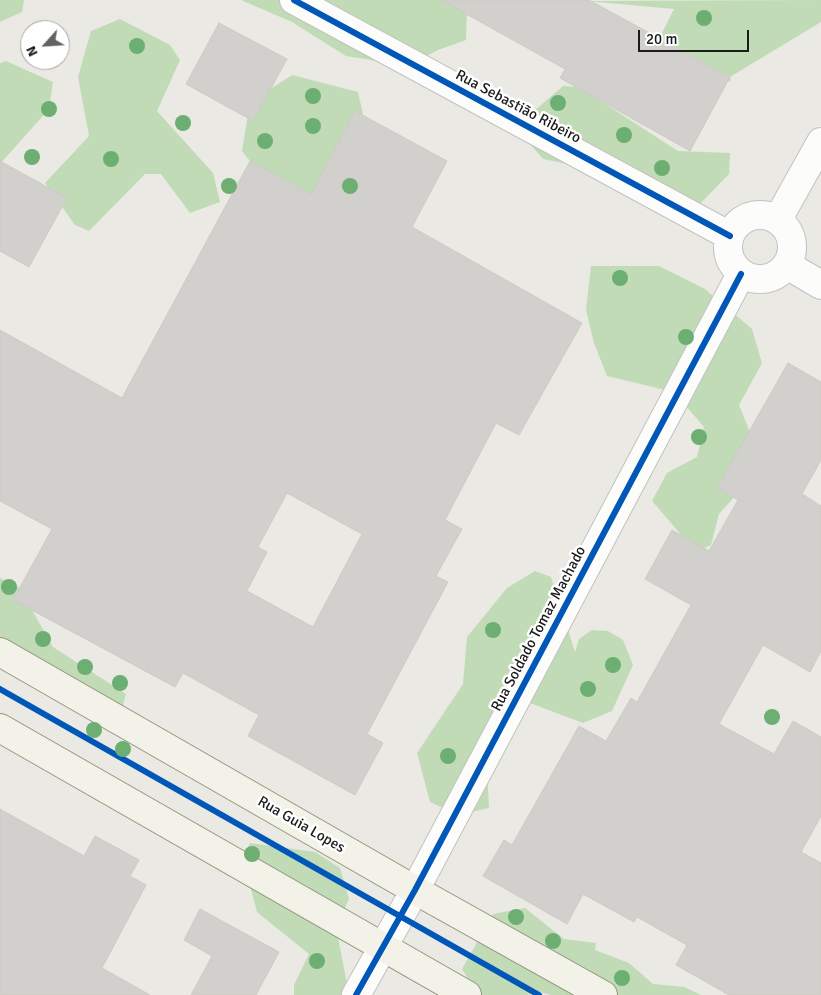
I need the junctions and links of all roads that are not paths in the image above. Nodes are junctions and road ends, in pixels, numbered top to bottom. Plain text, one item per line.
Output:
1 (294, 0) edge
2 (821, 142) edge
3 (778, 219) junction
4 (730, 236) junction
5 (787, 265) junction
6 (741, 274) junction
7 (821, 285) edge
8 (0, 652) edge
9 (0, 728) edge
10 (415, 890) junction
11 (382, 947) junction
12 (356, 995) edge
13 (467, 995) edge
14 (603, 995) edge

1 - 4 street, Rua Sebastião Ribeiro
2 - 3 street
3 - 4 street
3 - 5 street
4 - 6 street
5 - 6 street
5 - 7 street
6 - 10 street, Rua Soldado Tomaz Machado
8 - 10 main road, Rua Guia Lopes
9 - 11 main road
10 - 11 street, Rua Soldado Tomaz Machado
10 - 14 main road, Rua Guia Lopes
11 - 12 street, Rua Soldado Tomaz Machado
11 - 13 main road

